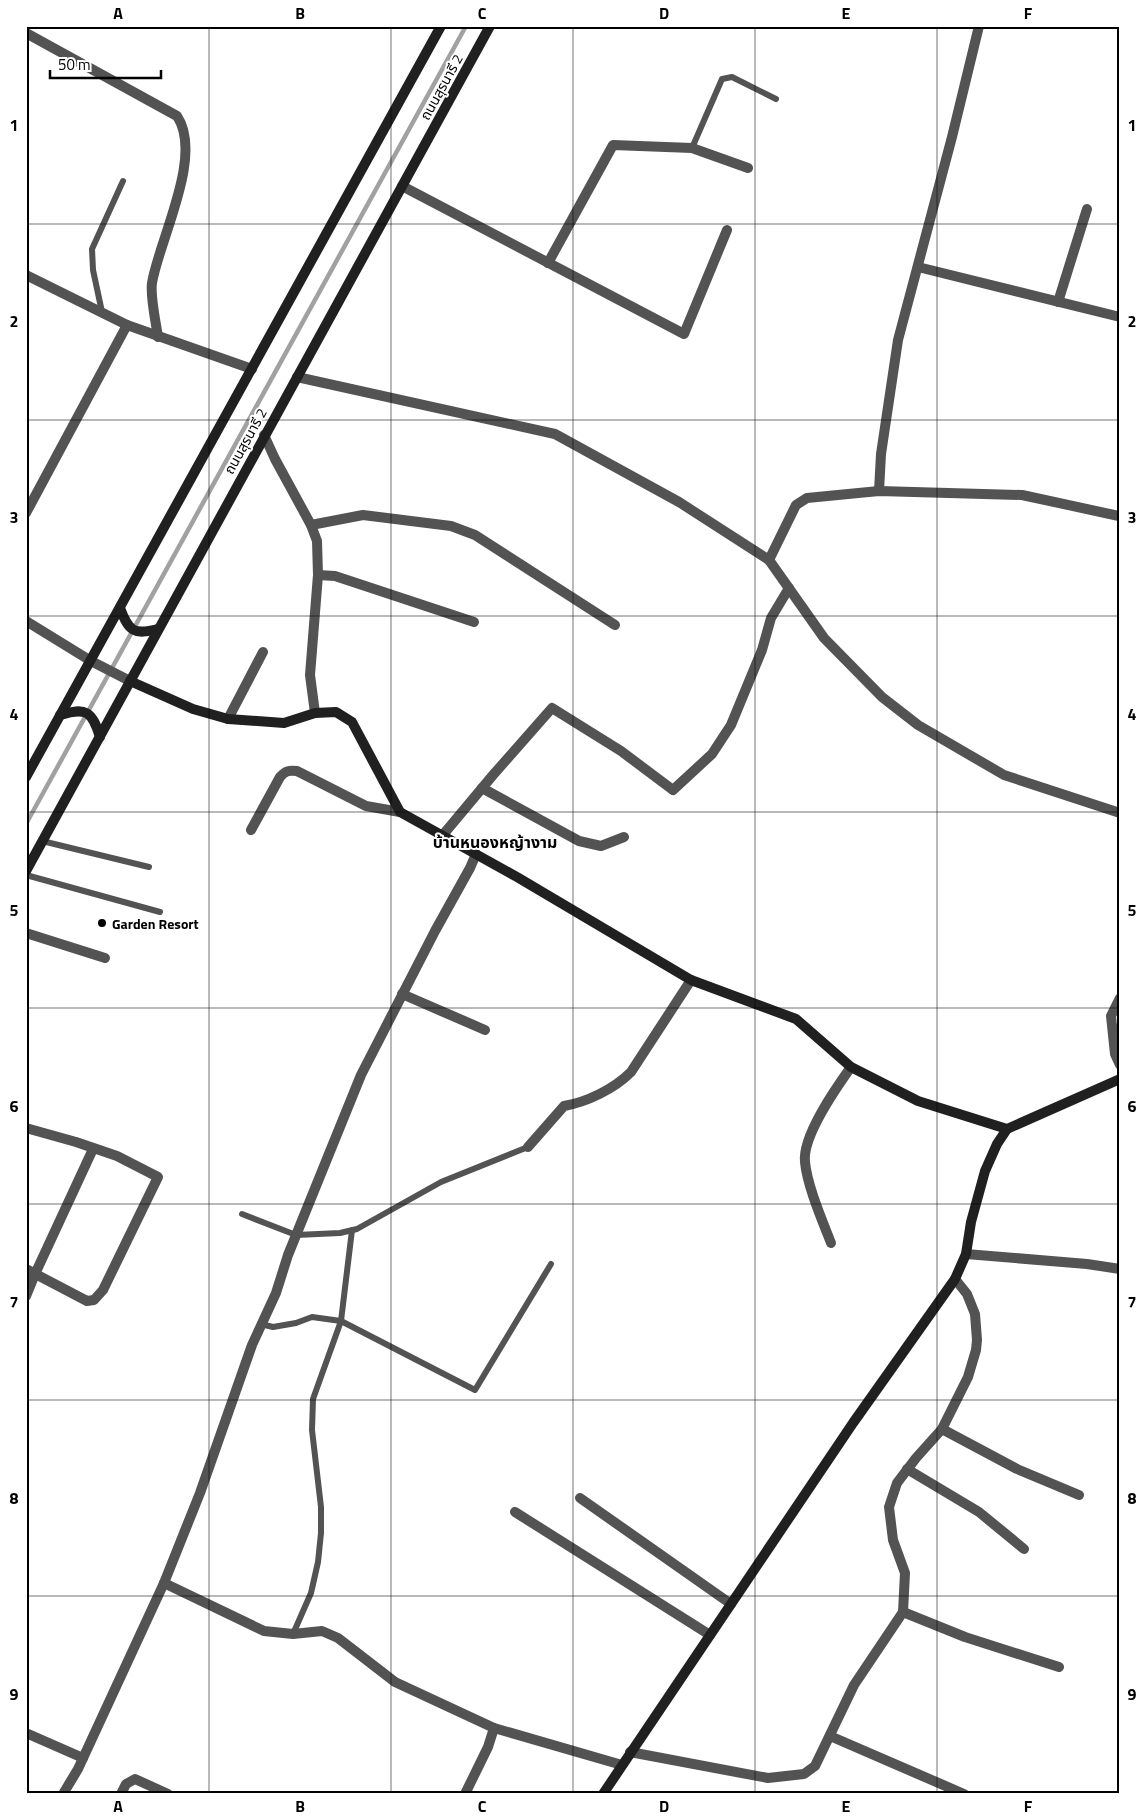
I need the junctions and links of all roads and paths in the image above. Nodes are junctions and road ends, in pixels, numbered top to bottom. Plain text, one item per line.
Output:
1 (442, 26) edge
2 (490, 26) edge
3 (979, 26) edge
4 (26, 34) edge
5 (776, 99) dead end
6 (692, 148) junction
7 (748, 168) dead end
8 (123, 182) dead end
9 (402, 186) junction
10 (1087, 209) dead end
11 (727, 230) dead end
12 (548, 264) junction
13 (918, 267) junction
14 (26, 275) edge
15 (1058, 302) junction
16 (102, 312) junction
17 (1120, 318) edge
18 (127, 325) junction
19 (158, 337) junction
20 (252, 369) junction
21 (296, 377) junction
22 (264, 436) junction
23 (878, 491) junction
24 (26, 513) edge
25 (1119, 516) edge
26 (311, 525) junction
27 (769, 560) junction
28 (318, 575) junction
29 (789, 588) junction
30 (120, 608) junction
31 (26, 621) edge
32 (474, 622) dead end
33 (615, 625) dead end
34 (158, 629) junction
35 (263, 652) dead end
36 (91, 661) junction
37 (125, 679) junction
38 (315, 713) junction
39 (60, 716) junction
40 (228, 719) junction
41 (100, 737) junction
42 (26, 777) edge
43 (482, 788) junction
44 (400, 812) junction
45 (1120, 813) edge
46 (251, 830) dead end
47 (442, 836) junction
48 (624, 837) dead end
49 (42, 841) junction
50 (476, 854) junction
51 (149, 867) dead end
52 (26, 871) edge
53 (26, 875) edge
54 (160, 912) dead end
55 (26, 933) edge
56 (105, 958) dead end
57 (691, 980) junction
58 (402, 994) junction
59 (1120, 998) edge
60 (485, 1030) dead end
61 (1120, 1064) edge
62 (851, 1067) junction
63 (1120, 1079) edge
64 (26, 1128) edge
65 (1007, 1129) junction
66 (528, 1147) joint
67 (93, 1149) junction
68 (242, 1214) dead end
69 (352, 1230) junction
70 (296, 1235) junction
71 (830, 1243) dead end
72 (966, 1254) junction
73 (551, 1264) dead end
74 (1120, 1269) edge
75 (30, 1271) edge
76 (955, 1279) junction
77 (26, 1296) edge
78 (341, 1321) junction
79 (261, 1324) junction
80 (942, 1429) junction
81 (907, 1469) junction
82 (1079, 1495) dead end
83 (580, 1498) dead end
84 (515, 1512) dead end
85 (1024, 1549) dead end
86 (164, 1583) junction
87 (731, 1604) junction
88 (903, 1612) junction
89 (293, 1634) junction
90 (710, 1635) junction
91 (1060, 1667) dead end
92 (494, 1728) junction
93 (26, 1733) edge
94 (830, 1736) junction
95 (630, 1752) junction
96 (83, 1758) junction
97 (622, 1765) junction
98 (66, 1793) edge
99 (121, 1794) edge
100 (168, 1794) edge
101 (466, 1794) edge
102 (603, 1794) edge
103 (964, 1794) edge

1 - 20 main road, ถนนสุรนารี 2
2 - 9 main road, ถนนสุรนารี 2
3 - 13 street
4 - 19 street
5 - 6 lane
6 - 7 street
6 - 12 street
8 - 16 lane
9 - 12 street
9 - 21 main road, ถนนสุรนารี 2
10 - 15 street
11 - 12 street
13 - 15 street
13 - 23 street
14 - 16 street
15 - 17 street
16 - 18 street
18 - 19 street
18 - 24 street
19 - 20 street
20 - 30 main road, ถนนสุรนารี 2
21 - 22 main road, ถนนสุรนารี 2
21 - 27 street
22 - 26 street
22 - 34 main road, ถนนสุรนารี 2
23 - 25 street
23 - 27 street
26 - 28 street
26 - 33 street
27 - 29 street
28 - 32 street
28 - 38 street
29 - 43 street
29 - 45 street
30 - 34 main road
30 - 36 main road, ถนนสุรนารี 2
31 - 36 street
34 - 37 main road, ถนนสุรนารี 2
35 - 40 street
36 - 37 street
36 - 39 main road, ถนนสุรนารี 2
37 - 40 main road
37 - 41 main road, ถนนสุรนารี 2
38 - 40 main road
38 - 44 main road
39 - 41 main road
39 - 42 main road, ถนนสุรนารี 2
41 - 49 main road, ถนนสุรนารี 2
43 - 47 street
43 - 48 street
44 - 46 street
44 - 47 main road
47 - 50 main road
49 - 51 lane
49 - 52 main road, ถนนสุรนารี 2
50 - 57 main road
50 - 58 street
53 - 54 lane
55 - 56 street
57 - 62 main road
57 - 66 street
58 - 60 street
58 - 70 street
59 - 61 street
62 - 65 main road
62 - 71 street
63 - 65 main road
64 - 67 street
65 - 72 main road
66 - 69 lane
67 - 75 street
67 - 75 street
68 - 70 lane
69 - 70 lane
69 - 78 lane
70 - 79 street
72 - 74 street
72 - 76 main road
73 - 78 lane
75 - 77 street
76 - 80 street
76 - 87 main road
78 - 79 lane
78 - 89 lane
79 - 86 street
80 - 81 street
80 - 82 street
81 - 85 street
81 - 88 street
83 - 87 street
84 - 90 street
86 - 89 street
86 - 96 street
87 - 90 main road
88 - 91 street
88 - 94 street
89 - 92 street
90 - 95 main road
92 - 97 street
92 - 101 street
93 - 96 street
94 - 95 street
94 - 103 street
95 - 97 main road
96 - 98 street
97 - 102 main road
99 - 100 street

